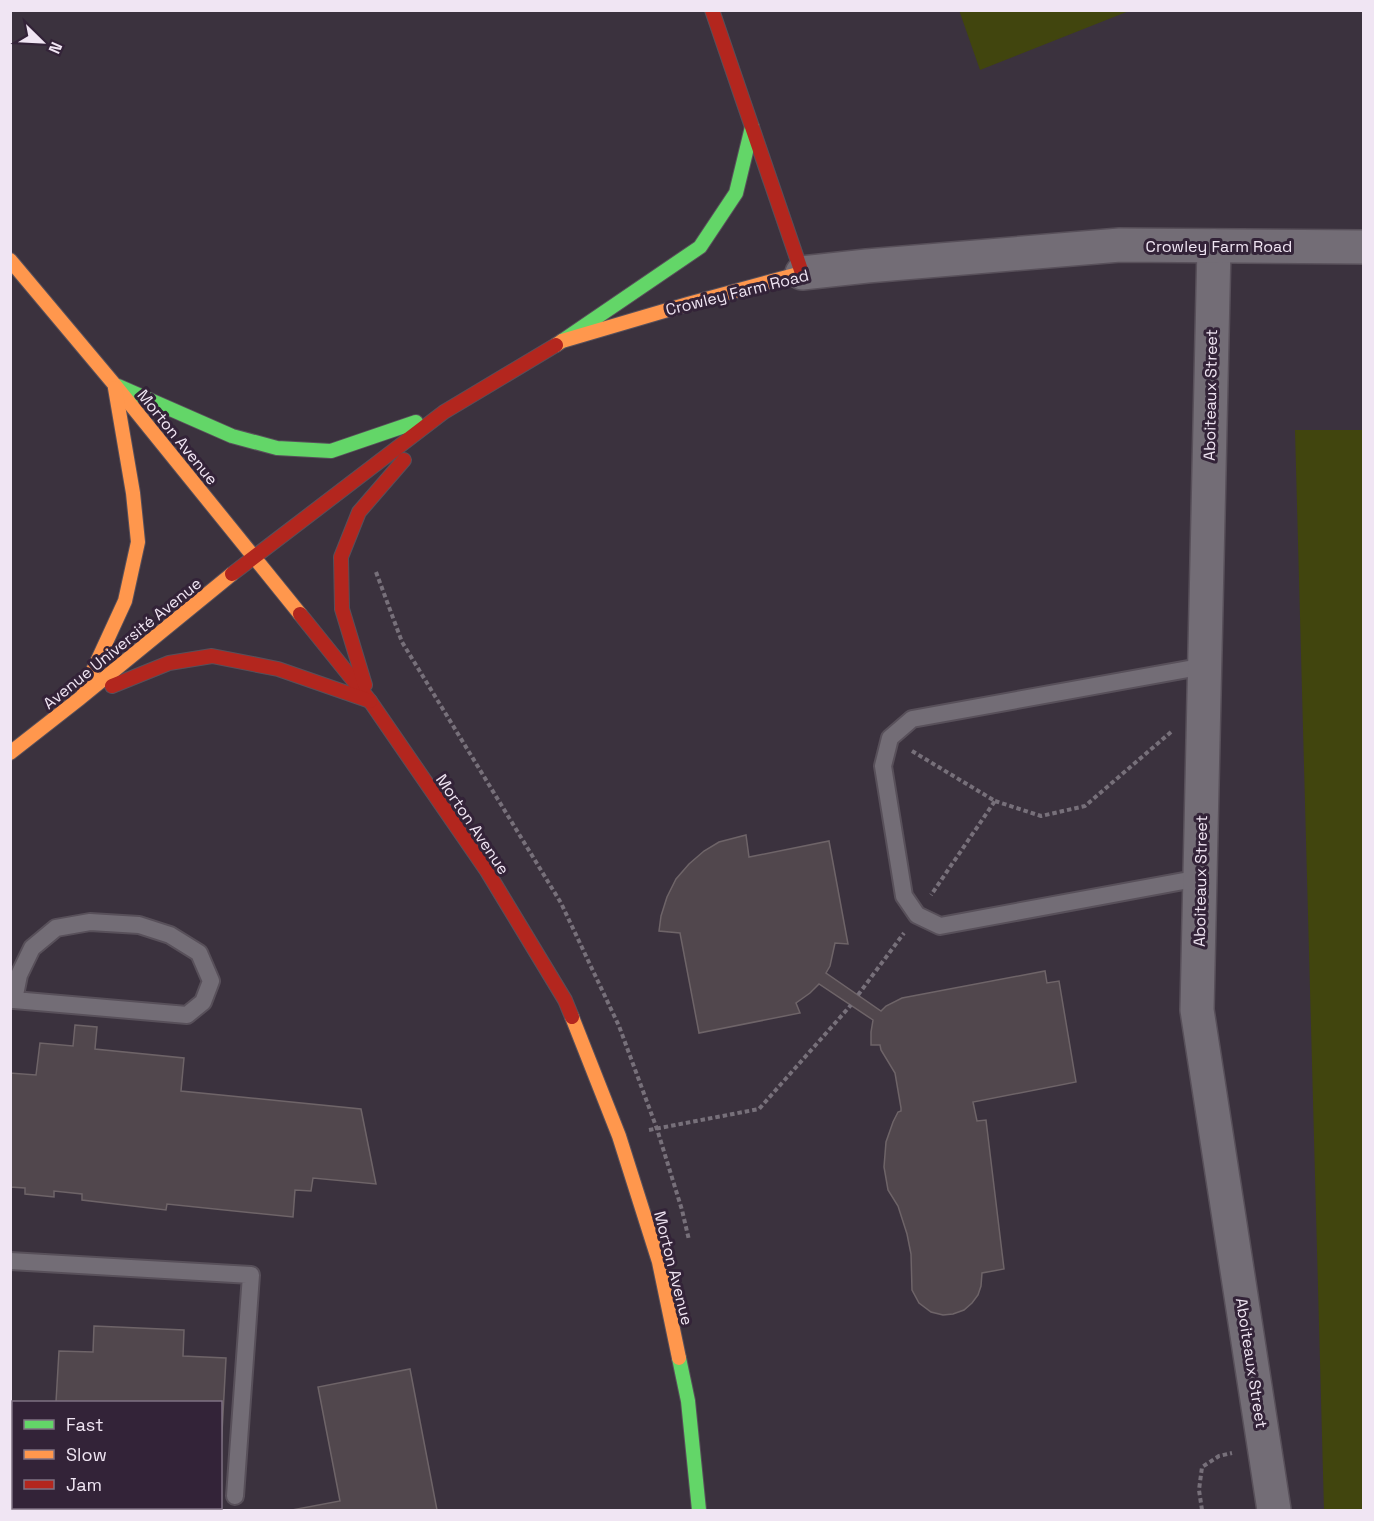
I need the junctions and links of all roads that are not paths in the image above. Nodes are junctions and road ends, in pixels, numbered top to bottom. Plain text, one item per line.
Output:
1 (712, 10) edge
2 (752, 128) junction
3 (1214, 246) junction
4 (1364, 247) edge
5 (10, 260) edge
6 (802, 273) junction
7 (562, 341) junction
8 (114, 384) junction
9 (444, 412) junction
10 (253, 557) junction
11 (1205, 666) junction
12 (79, 699) junction
13 (370, 701) junction
14 (10, 753) edge
15 (1200, 878) junction
16 (12, 1000) edge
17 (10, 1261) edge
18 (235, 1496) dead end
19 (699, 1510) edge
20 (1274, 1510) edge

1 - 2 main road
2 - 6 main road
2 - 7 main road
3 - 4 street, Crowley Farm Road
3 - 6 street, Crowley Farm Road
3 - 11 street, Aboiteaux Street
5 - 8 main road, Morton Avenue
6 - 7 main road, Crowley Farm Road
7 - 9 main road, Crowley Farm Road
8 - 9 main road
8 - 10 main road, Morton Avenue
8 - 12 main road
9 - 10 main road, Crowley Farm Road
9 - 13 main road
10 - 12 main road, Avenue Université Avenue
10 - 13 main road, Morton Avenue
11 - 15 street, Aboiteaux Street
11 - 15 lane
12 - 13 main road
12 - 14 main road, Avenue Université Avenue
13 - 19 main road, Morton Avenue
15 - 20 street, Aboiteaux Street
16 - 16 lane
17 - 18 lane

